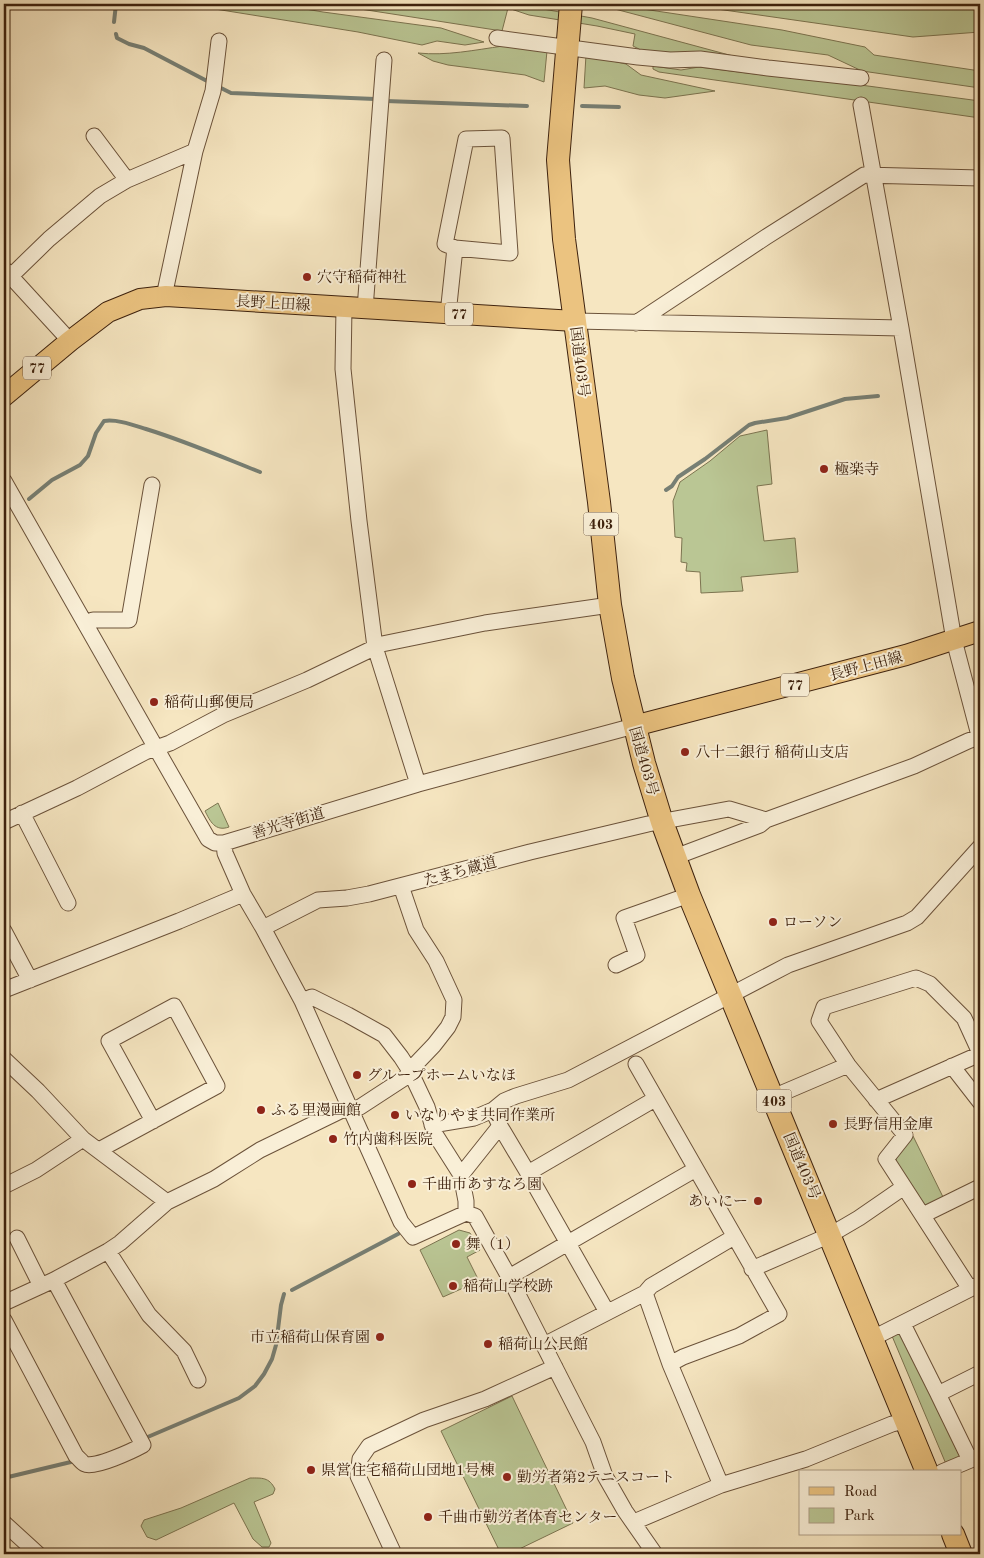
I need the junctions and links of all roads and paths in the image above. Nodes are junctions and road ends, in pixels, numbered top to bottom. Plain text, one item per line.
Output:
1 (571, 4) edge
2 (497, 38) dead end
3 (219, 41) dead end
4 (567, 48) junction
5 (384, 60) dead end
6 (860, 78) dead end
7 (861, 105) dead end
8 (94, 136) dead end
9 (194, 151) junction
10 (873, 176) junction
11 (980, 178) edge
12 (127, 180) junction
13 (455, 248) junction
14 (7, 273) edge
15 (166, 296) junction
16 (344, 307) junction
17 (365, 308) junction
18 (448, 314) junction
19 (575, 321) junction
20 (636, 323) junction
21 (901, 328) junction
22 (70, 341) junction
23 (4, 396) edge
24 (4, 481) edge
25 (152, 485) dead end
26 (610, 605) junction
27 (85, 624) junction
28 (980, 631) edge
29 (954, 640) junction
30 (375, 647) junction
31 (634, 726) junction
32 (980, 738) edge
33 (156, 748) junction
34 (418, 784) junction
35 (22, 813) junction
36 (766, 820) junction
37 (4, 822) edge
38 (662, 822) junction
39 (224, 843) junction
40 (980, 847) edge
41 (675, 857) junction
42 (401, 886) junction
43 (242, 894) junction
44 (689, 894) junction
45 (68, 903) dead end
46 (263, 928) junction
47 (4, 931) edge
48 (616, 965) dead end
49 (30, 980) junction
50 (4, 990) edge
51 (730, 995) junction
52 (302, 1001) junction
53 (980, 1054) edge
54 (4, 1059) edge
55 (636, 1064) dead end
56 (848, 1065) junction
57 (952, 1066) junction
58 (410, 1071) junction
59 (773, 1098) junction
60 (655, 1099) junction
61 (876, 1100) junction
62 (980, 1102) edge
63 (350, 1109) junction
64 (493, 1110) junction
65 (153, 1121) junction
66 (432, 1125) junction
67 (500, 1126) junction
68 (84, 1139) junction
69 (99, 1150) junction
70 (696, 1169) junction
71 (528, 1173) junction
72 (461, 1175) junction
73 (4, 1186) edge
74 (904, 1187) junction
75 (980, 1187) edge
76 (167, 1202) junction
77 (466, 1213) junction
78 (923, 1215) junction
79 (830, 1235) junction
80 (17, 1238) dead end
81 (734, 1238) junction
82 (567, 1242) junction
83 (108, 1251) junction
84 (752, 1269) junction
85 (509, 1277) junction
86 (48, 1283) junction
87 (975, 1287) edge
88 (645, 1293) junction
89 (4, 1303) edge
90 (607, 1312) junction
91 (4, 1320) edge
92 (903, 1324) junction
93 (872, 1339) junction
94 (544, 1345) junction
95 (670, 1364) junction
96 (554, 1367) junction
97 (980, 1373) edge
98 (198, 1380) dead end
99 (938, 1394) junction
100 (906, 1421) junction
101 (975, 1458) edge
102 (926, 1470) edge
103 (947, 1470) edge
104 (721, 1486) junction
105 (634, 1522) junction
106 (4, 1523) edge
107 (954, 1536) edge
108 (38, 1554) edge
109 (394, 1554) edge
110 (655, 1554) edge
111 (961, 1554) edge

1 - 4 highway, 国道403号 / 403
2 - 4 street
3 - 9 street
4 - 6 street
4 - 19 highway, 国道403号 / 403
5 - 17 street
7 - 10 street
8 - 12 street
9 - 12 street
9 - 15 street
10 - 11 street
10 - 20 street
10 - 21 street
12 - 14 street
13 - 13 street
13 - 18 street
14 - 22 street
15 - 16 main road, 長野上田線 / 77
15 - 22 main road, 長野上田線 / 77
16 - 17 main road, 長野上田線 / 77
16 - 30 street
17 - 18 main road, 長野上田線 / 77
18 - 19 main road, 長野上田線 / 77
19 - 20 street
19 - 26 highway, 国道403号 / 403
20 - 21 street
21 - 29 street
22 - 23 main road, 長野上田線 / 77
24 - 27 street
25 - 27 street
26 - 30 street
26 - 31 highway, 国道403号 / 403
27 - 33 street
28 - 29 main road, 長野上田線 / 77
29 - 31 main road, 長野上田線 / 77
29 - 32 street
30 - 33 street
30 - 34 street
31 - 34 street, 善光寺街道
31 - 38 highway, 国道403号 / 403
32 - 36 street
33 - 35 street
33 - 39 street
34 - 39 street, 善光寺街道
35 - 37 street
35 - 45 street
36 - 38 street, たまち蔵道
36 - 41 street
38 - 41 highway, 国道403号 / 403
38 - 42 street, たまち蔵道
39 - 43 street
40 - 51 street
41 - 44 highway, 国道403号 / 403
42 - 46 street, たまち蔵道
42 - 58 street
43 - 46 street
43 - 49 street
44 - 48 street
44 - 51 highway, 国道403号 / 403
46 - 52 street
47 - 49 street
49 - 50 street
51 - 59 highway, 国道403号 / 403
51 - 64 street
52 - 58 street
52 - 63 street
53 - 56 street
53 - 57 street
54 - 68 street
55 - 60 street
56 - 59 street
56 - 61 street
57 - 61 street
57 - 62 street
58 - 63 street
58 - 66 street
59 - 79 highway, 国道403号 / 403
60 - 70 street
60 - 71 street
61 - 74 street
63 - 76 street
63 - 77 street
64 - 66 street
64 - 67 street
65 - 65 street
65 - 69 street
66 - 72 street
67 - 71 street
67 - 72 street
68 - 69 street
68 - 73 street
69 - 76 street
70 - 81 street
70 - 82 street
71 - 82 street
72 - 77 street
74 - 78 street
74 - 79 street
75 - 78 street
76 - 83 street
77 - 85 street
78 - 87 street
79 - 84 street
79 - 93 highway, 国道403号 / 403
80 - 86 street
81 - 84 street
81 - 88 street
82 - 85 street
82 - 90 street
83 - 86 street
83 - 98 street
84 - 95 street
85 - 94 street
86 - 89 street
86 - 91 street
87 - 92 street
88 - 90 street
88 - 95 street
90 - 94 street
92 - 93 street
92 - 99 street
93 - 100 highway, 国道403号 / 403
94 - 96 street
95 - 104 street
96 - 105 street
96 - 109 street
97 - 99 street
99 - 101 street
100 - 102 highway, 国道403号 / 403
100 - 104 street
101 - 103 street
104 - 105 street
105 - 110 street
106 - 108 street
107 - 111 highway

